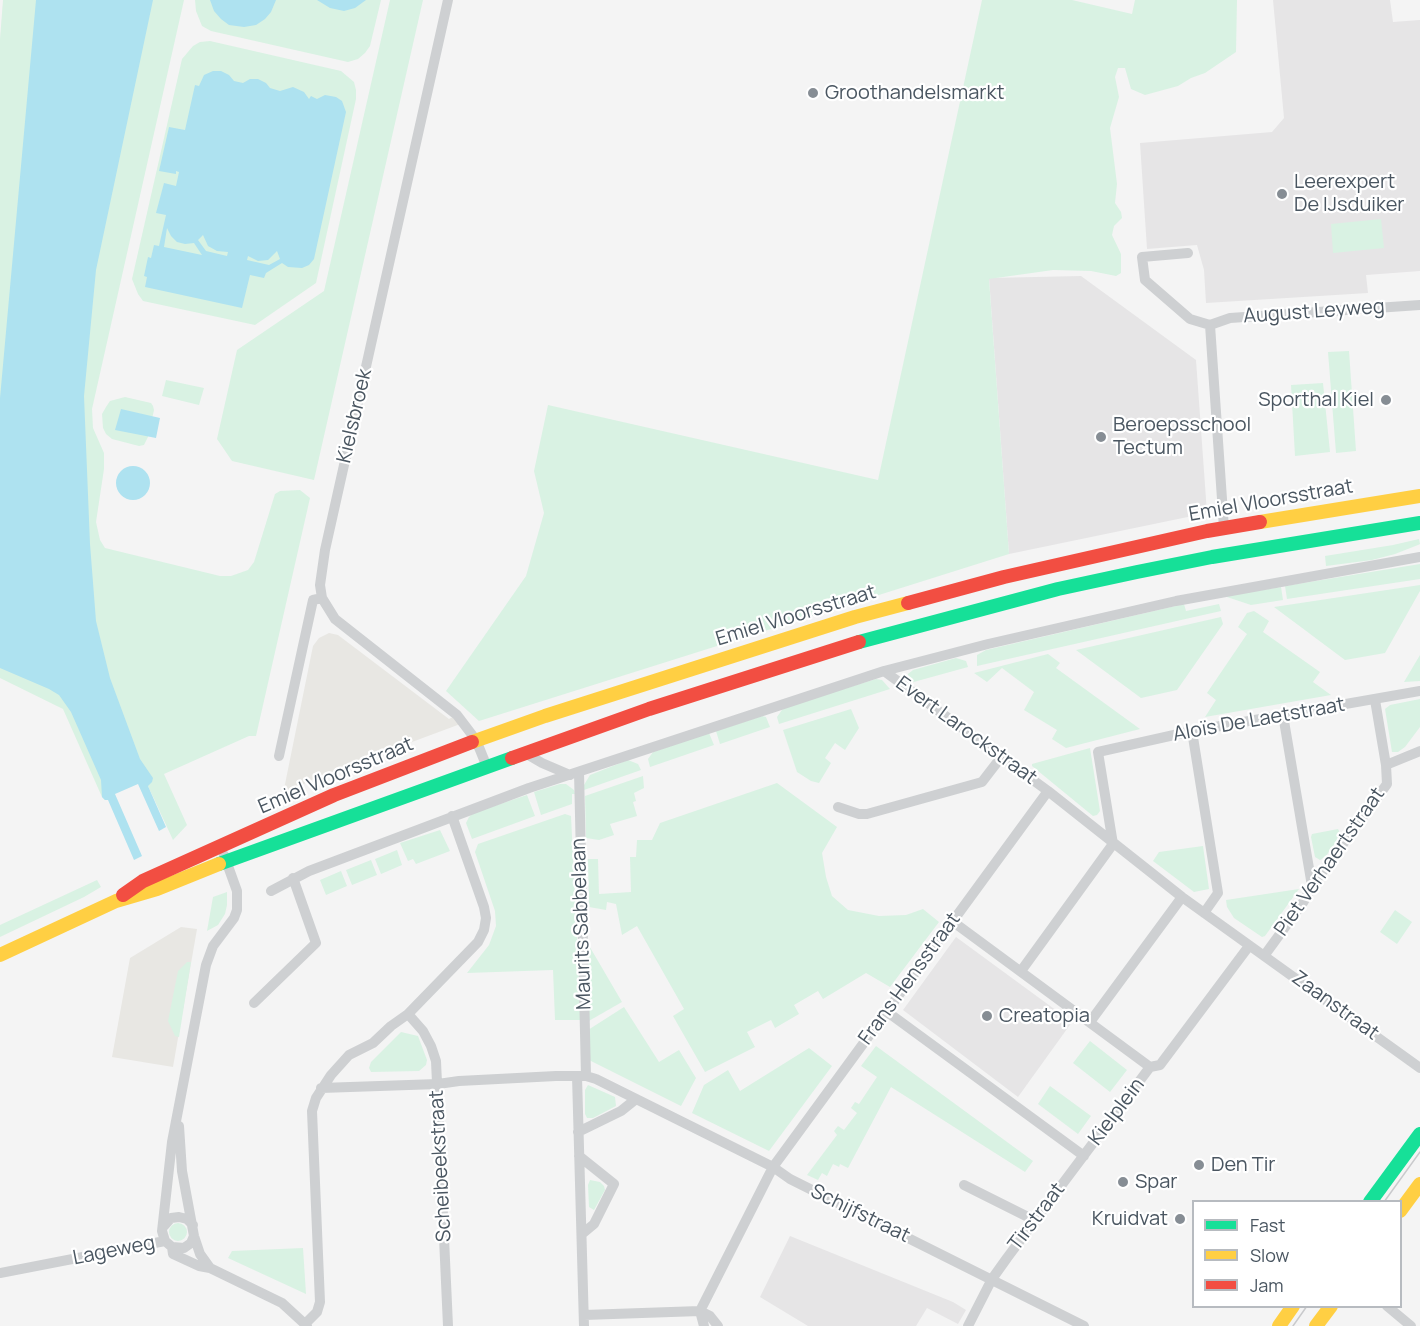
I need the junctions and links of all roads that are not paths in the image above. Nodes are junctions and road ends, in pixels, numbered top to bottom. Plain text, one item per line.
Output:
1 (448, 0) edge
2 (1188, 253) dead end
3 (1420, 305) edge
4 (1210, 325) junction
5 (1420, 496) edge
6 (1420, 523) edge
7 (1224, 528) junction
8 (1420, 557) edge
9 (322, 598) junction
10 (884, 671) junction
11 (1420, 692) edge
12 (1375, 699) junction
13 (1283, 715) junction
14 (1192, 731) junction
15 (476, 740) junction
16 (1420, 752) edge
17 (525, 753) junction
18 (279, 756) dead end
19 (1002, 756) junction
20 (1386, 765) junction
21 (487, 767) junction
22 (574, 773) junction
23 (1048, 791) junction
24 (838, 807) dead end
25 (452, 816) junction
26 (1113, 844) junction
27 (221, 847) junction
28 (226, 861) junction
29 (293, 878) junction
30 (1312, 886) junction
31 (271, 891) dead end
32 (1182, 897) junction
33 (116, 901) junction
34 (1204, 913) junction
35 (952, 921) junction
36 (1249, 946) junction
37 (0, 955) edge
38 (1264, 956) junction
39 (1021, 971) junction
40 (254, 1003) dead end
41 (886, 1011) junction
42 (408, 1014) junction
43 (1090, 1022) junction
44 (1150, 1067) junction
45 (1420, 1068) edge
46 (581, 1076) junction
47 (438, 1084) junction
48 (321, 1088) junction
49 (636, 1099) junction
50 (178, 1113) junction
51 (578, 1132) junction
52 (1420, 1134) edge
53 (579, 1156) junction
54 (1084, 1156) junction
55 (773, 1167) junction
56 (964, 1185) dead end
57 (1418, 1192) edge
58 (1371, 1200) edge
59 (1402, 1210) edge
60 (1034, 1220) junction
61 (164, 1226) junction
62 (193, 1231) junction
63 (582, 1234) junction
64 (168, 1244) junction
65 (210, 1268) junction
66 (0, 1273) edge
67 (992, 1279) junction
68 (1292, 1308) edge
69 (1329, 1308) edge
70 (1389, 1308) edge
71 (700, 1311) junction
72 (584, 1321) edge
73 (306, 1325) edge
74 (448, 1326) edge
75 (704, 1326) edge
76 (718, 1326) edge
77 (968, 1326) edge
78 (1084, 1326) edge
79 (1279, 1326) edge
80 (1316, 1326) edge
81 (1411, 1326) edge

1 - 9 street, Kielsbroek
2 - 4 street
3 - 4 street, August Leyweg
4 - 7 street
5 - 7 street, Emiel Vloorsstraat
6 - 17 street, Emiel Vloorsstraat
7 - 15 street, Emiel Vloorsstraat
8 - 10 street
9 - 15 street
9 - 18 street
10 - 19 street, Evert Larockstraat
10 - 22 street
11 - 12 street, Aloïs De Laetstraat
12 - 13 street, Aloïs De Laetstraat
12 - 20 street, Piet Verhaertstraat
13 - 14 street, Aloïs De Laetstraat
13 - 30 street
14 - 26 street, Aloïs De Laetstraat
14 - 34 street
15 - 21 street
15 - 27 street, Emiel Vloorsstraat
16 - 20 street, Piet Verhaertstraat
17 - 21 street, Emiel Vloorsstraat
17 - 22 street
19 - 23 street, Evert Larockstraat
19 - 24 street
20 - 30 street, Piet Verhaertstraat
21 - 28 street, Emiel Vloorsstraat
22 - 25 street
22 - 46 street, Maurits Sabbelaan
23 - 26 street, Evert Larockstraat
23 - 35 street, Frans Hensstraat
25 - 29 street
25 - 42 street
26 - 32 street, Zaanstraat
26 - 39 street
27 - 28 street
27 - 33 street, Emiel Vloorsstraat
28 - 33 street, Emiel Vloorsstraat
28 - 50 street
29 - 31 street
29 - 40 street
30 - 38 street, Piet Verhaertstraat
32 - 34 street, Zaanstraat
32 - 43 street
33 - 37 street
34 - 36 street, Zaanstraat
35 - 39 street
35 - 41 street, Frans Hensstraat
36 - 38 street, Zaanstraat
36 - 44 street, Kielplein
38 - 45 street, Zaanstraat
39 - 43 street
41 - 54 street
41 - 55 street, Frans Hensstraat
42 - 47 street, Scheibeekstraat
42 - 48 street
43 - 44 street
44 - 54 street, Kielplein
46 - 47 street
46 - 49 street, Schijfstraat
46 - 51 street, Maurits Sabbelaan
47 - 48 street
47 - 74 street, Scheibeekstraat
48 - 73 street
49 - 51 street
49 - 55 street, Schijfstraat
50 - 61 street
50 - 62 street
51 - 53 street, Maurits Sabbelaan
52 - 58 street
53 - 63 street, Maurits Sabbelaan
53 - 63 street
54 - 60 street, Tirstraat
55 - 67 street, Schijfstraat
55 - 71 street, Frans Hensstraat
56 - 60 street
57 - 59 street
60 - 67 street, Tirstraat
61 - 62 street
61 - 64 street
62 - 64 street
62 - 65 street
63 - 72 street, Maurits Sabbelaan
64 - 65 street, Lageweg
64 - 66 street, Lageweg
65 - 73 street, Lageweg
67 - 77 street, Tirstraat
67 - 78 street, Schijfstraat
68 - 79 street
69 - 80 street
70 - 81 street
71 - 72 street
71 - 75 street
71 - 76 street

